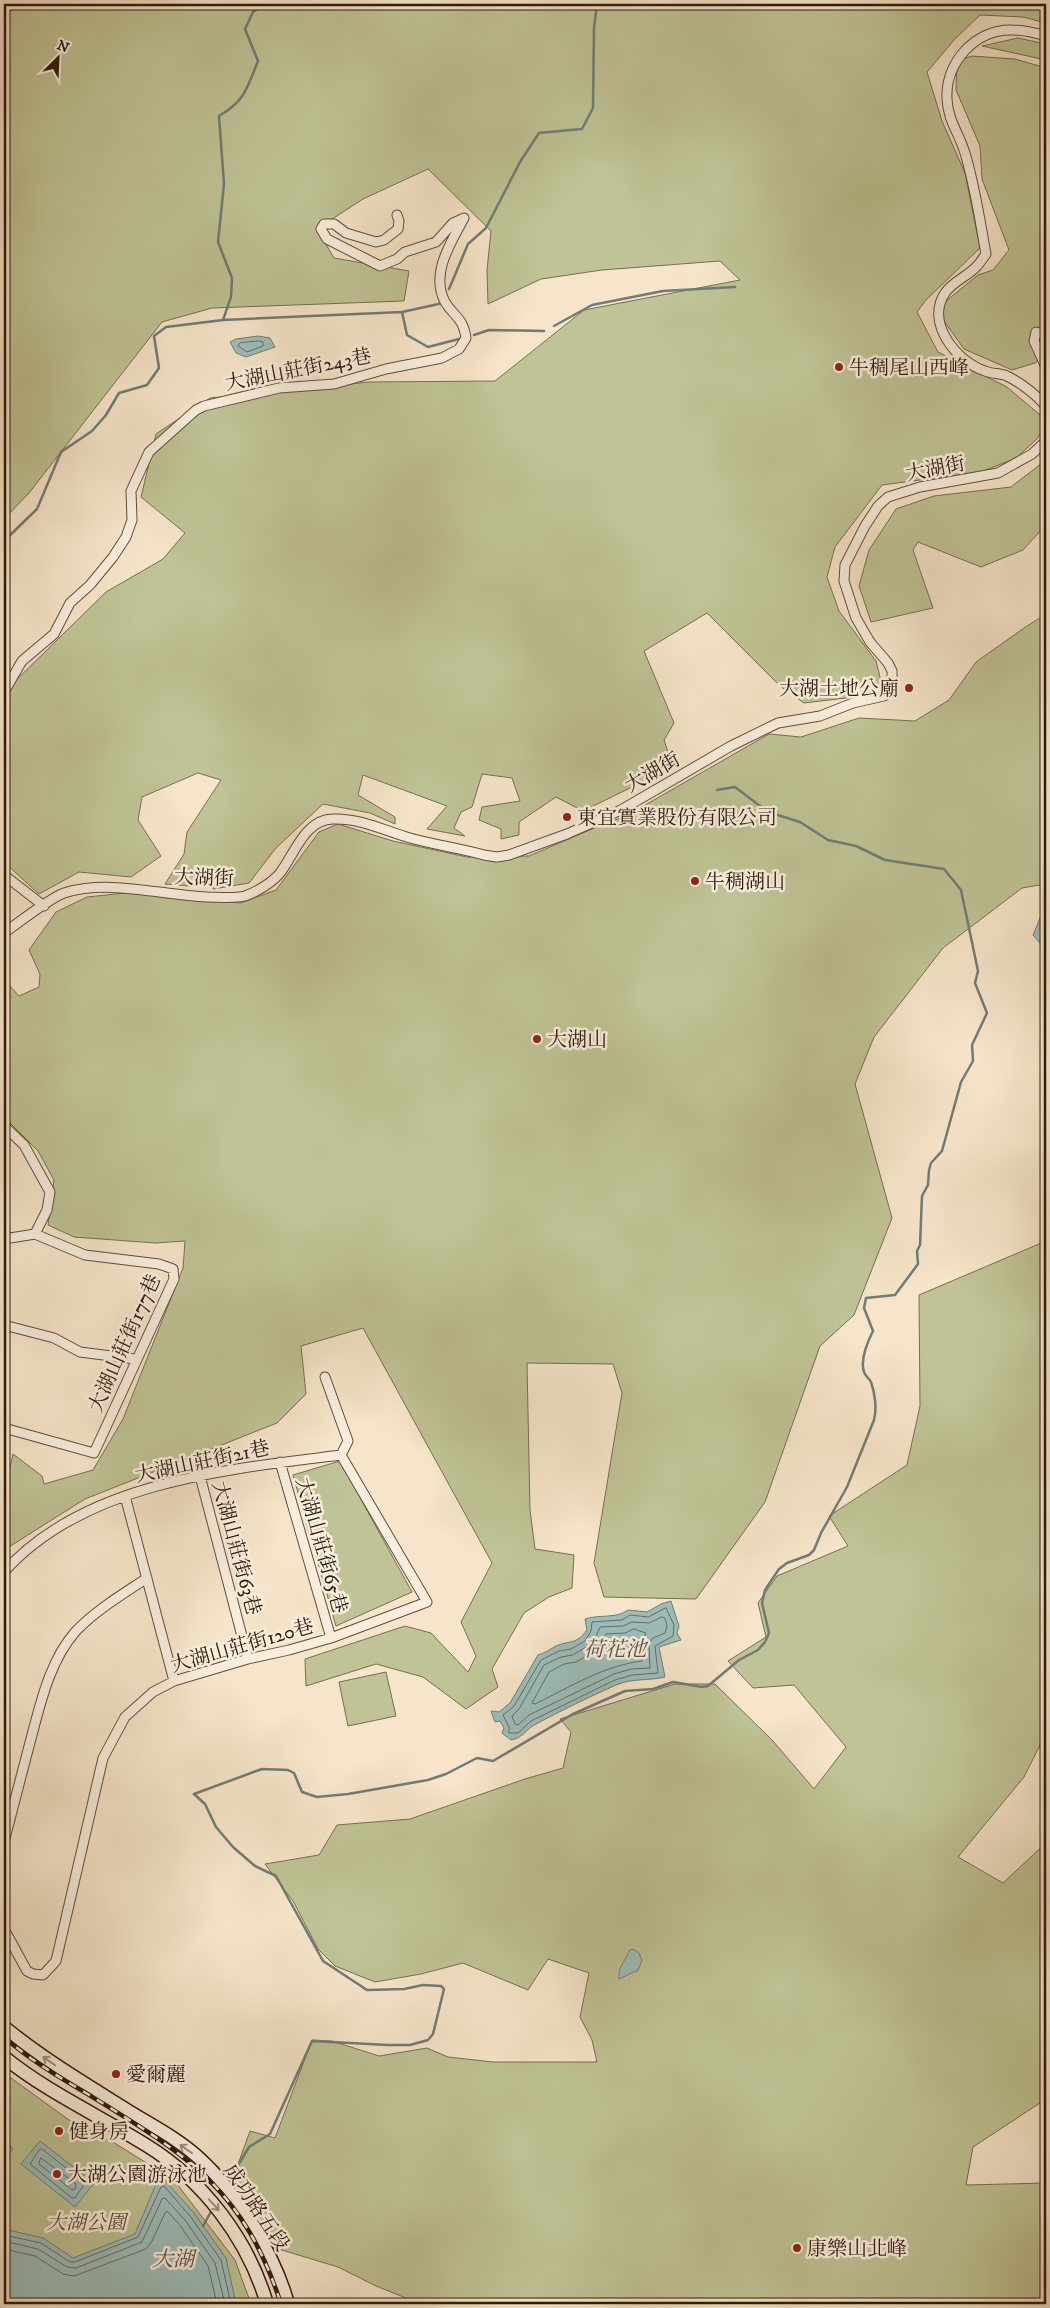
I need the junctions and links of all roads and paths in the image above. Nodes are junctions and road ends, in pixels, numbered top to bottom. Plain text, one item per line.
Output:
1 (1046, 36) edge
2 (397, 215) dead end
3 (1046, 336) edge
4 (1046, 366) edge
5 (1046, 406) edge
6 (1046, 441) edge
7 (4, 692) edge
8 (4, 875) edge
9 (44, 906) junction
10 (4, 933) edge
11 (4, 1126) edge
12 (35, 1234) junction
13 (4, 1239) edge
14 (4, 1325) edge
15 (136, 1359) junction
16 (325, 1377) dead end
17 (4, 1428) edge
18 (341, 1455) junction
19 (280, 1462) junction
20 (200, 1476) junction
21 (125, 1496) junction
22 (4, 1572) edge
23 (147, 1578) junction
24 (331, 1638) junction
25 (248, 1659) junction
26 (174, 1681) junction
27 (4, 1842) edge
28 (4, 1930) edge
29 (4, 2027) edge
30 (4, 2057) edge
31 (267, 2304) edge
32 (288, 2304) edge

1 - 5 street
2 - 7 street, 大湖山莊街243巷
3 - 4 street
6 - 9 street, 大湖街
8 - 9 street
9 - 10 street, 大湖街
11 - 12 street
12 - 13 street
12 - 15 street, 大湖山莊街177巷
14 - 15 street
15 - 17 street, 大湖山莊街177巷
16 - 18 street
18 - 19 street, 大湖山莊街21巷
18 - 24 street, 大湖山莊街120巷
19 - 20 street, 大湖山莊街21巷
19 - 24 street, 大湖山莊街65巷
20 - 21 street, 大湖山莊街21巷
20 - 25 street, 大湖山莊街63巷
21 - 22 street, 大湖山莊街21巷
21 - 23 street
23 - 26 street
23 - 27 street
24 - 25 street, 大湖山莊街120巷
25 - 26 street, 大湖山莊街120巷
26 - 28 street, 大湖山莊街120巷
32 -> 29 main road, 成功路五段
30 -> 31 main road, 成功路五段

